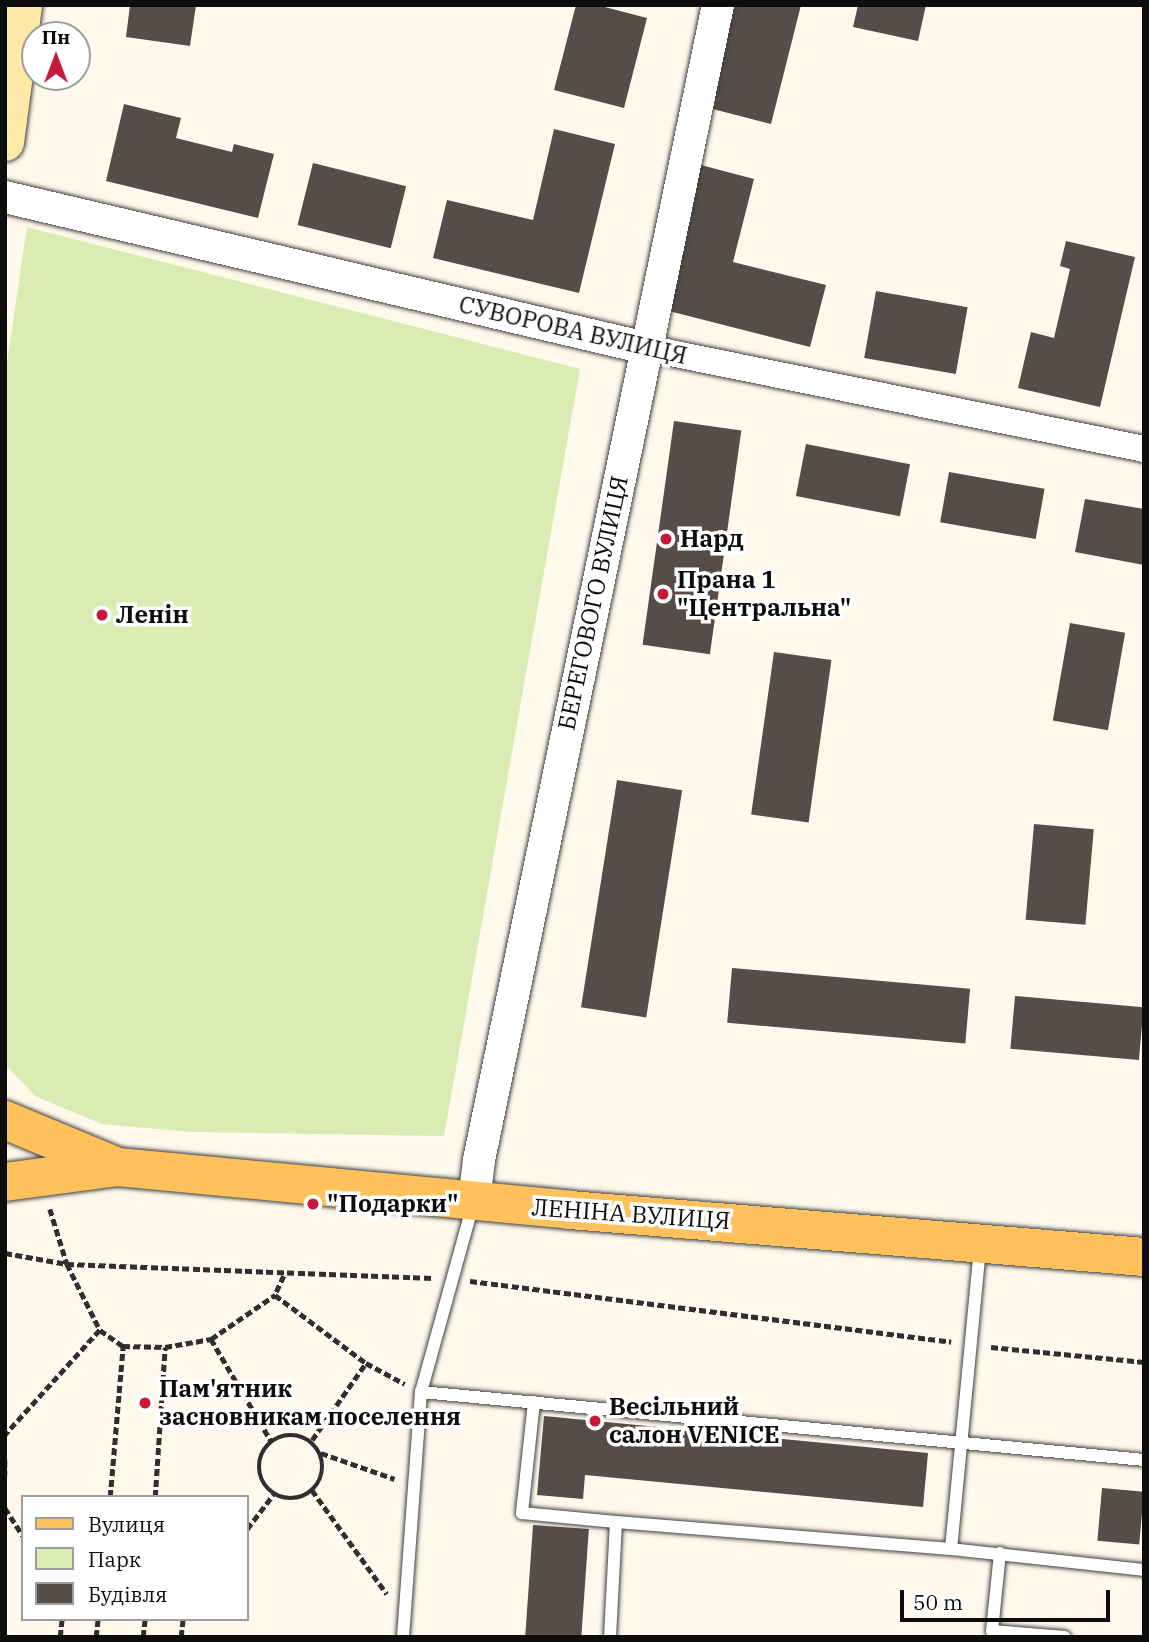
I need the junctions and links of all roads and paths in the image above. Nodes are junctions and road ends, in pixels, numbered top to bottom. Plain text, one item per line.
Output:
1 (23, 5) edge
2 (718, 5) edge
3 (5, 142) edge
4 (5, 197) edge
5 (646, 348) junction
6 (1144, 449) edge
7 (5, 1119) edge
8 (118, 1167) junction
9 (5, 1182) edge
10 (474, 1201) junction
11 (980, 1240) junction
12 (5, 1252) edge
13 (1144, 1257) edge
14 (67, 1264) junction
15 (284, 1276) junction
16 (453, 1278) junction
17 (275, 1295) junction
18 (100, 1329) junction
19 (211, 1339) junction
20 (970, 1345) junction
21 (123, 1346) junction
22 (165, 1347) junction
23 (1144, 1362) edge
24 (366, 1363) junction
25 (421, 1392) junction
26 (534, 1402) junction
27 (5, 1435) edge
28 (312, 1440) junction
29 (271, 1441) junction
30 (961, 1442) junction
31 (320, 1453) junction
32 (5, 1460) edge
33 (1144, 1460) edge
34 (5, 1475) edge
35 (413, 1485) junction
36 (312, 1490) junction
37 (110, 1495) edge
38 (155, 1495) edge
39 (273, 1495) junction
40 (5, 1508) edge
41 (616, 1522) junction
42 (248, 1528) edge
43 (21, 1533) edge
44 (951, 1549) junction
45 (1000, 1553) junction
46 (1144, 1570) edge
47 (402, 1615) junction
48 (403, 1637) edge
49 (610, 1637) edge
50 (1065, 1637) edge

1 - 3 main road
2 - 5 street, БЕРЕГОВОГО ВУЛИЦЯ
4 - 5 street, СУВОРОВА ВУЛИЦЯ
5 - 6 street, СУВОРОВА ВУЛИЦЯ
5 - 10 street, БЕРЕГОВОГО ВУЛИЦЯ
7 - 8 main road, ЛЕНІНА ВУЛИЦЯ
8 - 9 main road, ЛЕНІНА ВУЛИЦЯ
8 - 10 main road, ЛЕНІНА ВУЛИЦЯ
10 - 11 main road, ЛЕНІНА ВУЛИЦЯ
10 - 16 lane
11 - 13 main road, ЛЕНІНА ВУЛИЦЯ
11 - 20 lane
12 - 14 path
14 - 15 path
14 - 18 path
15 - 16 path
15 - 17 path
16 - 20 path
16 - 25 lane
17 - 19 path
17 - 24 path
18 - 21 path
18 - 27 path
19 - 22 path
19 - 29 path
20 - 23 path
20 - 30 lane
21 - 22 path
21 - 37 path
22 - 38 path
24 - 25 path
24 - 28 path
25 - 26 lane
25 - 35 lane
26 - 30 lane
26 - 41 lane
28 - 29 path
28 - 31 path
29 - 39 path
30 - 33 lane
30 - 44 lane
31 - 35 path
31 - 36 path
32 - 34 path
35 - 47 lane
36 - 39 path
36 - 47 path
39 - 42 path
40 - 43 path
41 - 44 lane
41 - 49 lane
44 - 45 lane
45 - 46 lane
45 - 50 lane
47 - 48 lane

